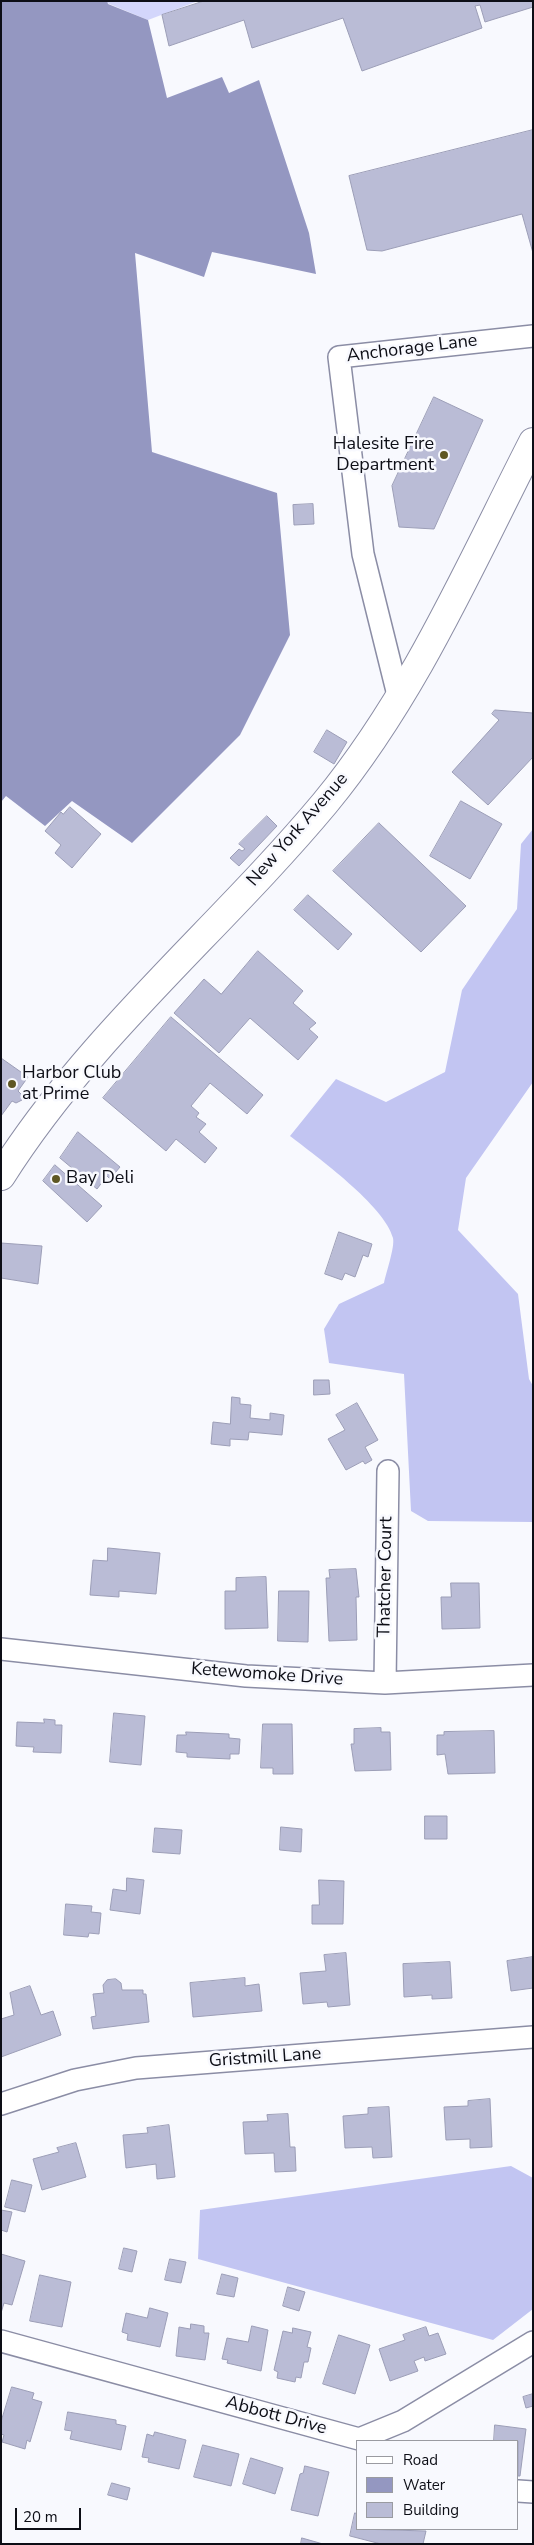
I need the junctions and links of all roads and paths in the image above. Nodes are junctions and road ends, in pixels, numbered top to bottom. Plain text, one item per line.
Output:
1 (533, 336) edge
2 (533, 442) edge
3 (399, 699) junction
4 (1, 1176) edge
5 (388, 1471) dead end
6 (1, 1649) edge
7 (533, 1675) edge
8 (385, 1682) junction
9 (533, 2037) edge
10 (1, 2104) edge
11 (1, 2341) edge
12 (533, 2342) edge
13 (362, 2440) edge
14 (519, 2491) edge
15 (533, 2492) edge

1 - 3 street, Anchorage Lane
2 - 3 street, New York Avenue
3 - 4 street, New York Avenue
5 - 8 street, Thatcher Court
6 - 8 street, Ketewomoke Drive
7 - 8 street, Ketewomoke Drive
9 - 10 street, Gristmill Lane
11 - 13 street, Abbott Drive
12 - 13 street, Abbott Drive
14 - 15 street

